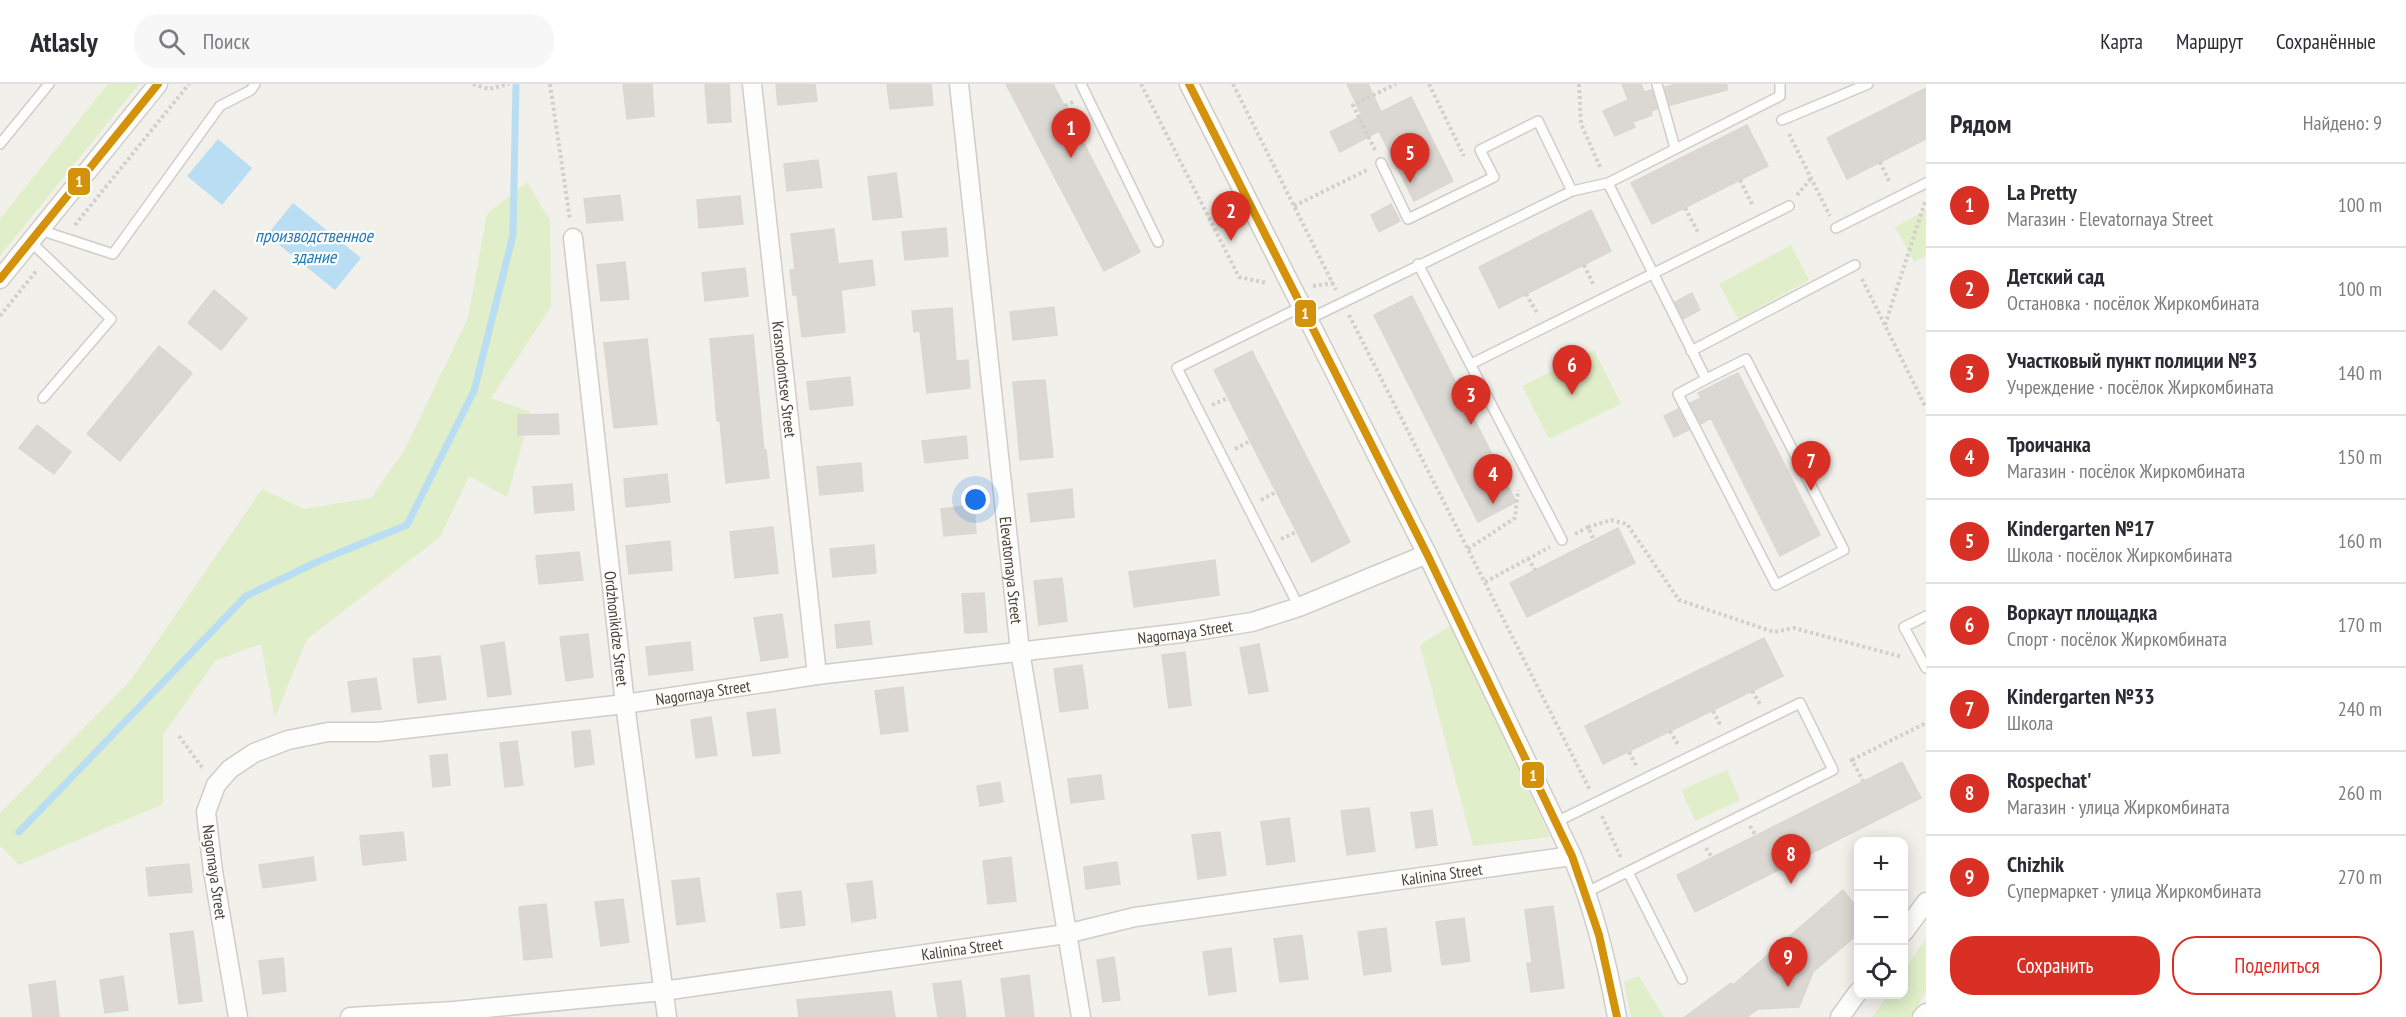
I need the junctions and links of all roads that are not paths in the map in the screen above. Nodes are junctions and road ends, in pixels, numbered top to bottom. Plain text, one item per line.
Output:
1 (49, 84) edge
2 (158, 84) edge
3 (255, 84) edge
4 (752, 84) edge
5 (959, 84) edge
6 (1081, 84) edge
7 (1189, 84) edge
8 (1657, 84) edge
9 (1780, 84) edge
10 (1868, 84) edge
11 (1782, 120) dead end
12 (0, 144) edge
13 (1676, 148) junction
14 (1381, 163) road end
15 (1608, 183) junction
16 (1926, 183) edge
17 (1572, 191) junction
18 (1789, 206) road end
19 (1836, 228) dead end
20 (35, 236) junction
21 (573, 238) road end
22 (1158, 242) dead end
23 (1418, 264) junction
24 (1855, 265) dead end
25 (1654, 274) junction
26 (0, 279) edge
27 (1306, 313) junction
28 (1691, 351) junction
29 (1472, 364) junction
30 (1706, 379) junction
31 (44, 398) dead end
32 (1562, 540) road end
33 (1427, 554) junction
34 (1299, 606) junction
35 (1926, 616) edge
36 (1020, 651) junction
37 (1924, 665) edge
38 (817, 675) junction
39 (626, 704) junction
40 (1556, 822) junction
41 (1572, 856) junction
42 (1628, 872) junction
43 (1587, 892) junction
44 (1926, 902) edge
45 (1908, 927) edge
46 (1066, 934) junction
47 (1682, 979) dead end
48 (663, 991) junction
49 (1854, 998) edge
50 (1926, 1013) edge
51 (238, 1017) edge
52 (350, 1017) edge
53 (667, 1017) edge
54 (1081, 1017) edge
55 (1617, 1017) edge
56 (1840, 1017) edge
57 (1922, 1017) edge

1 - 12 lane
2 - 20 street
3 - 20 lane
4 - 38 street, Krasnodontsev Street
5 - 36 street, Elevatornaya Street
6 - 22 lane
7 - 27 street
8 - 13 lane
9 - 13 lane
10 - 11 lane
13 - 15 lane
14 - 17 lane
15 - 17 lane
15 - 25 lane
16 - 19 lane
17 - 23 lane
18 - 25 lane
20 - 26 street
20 - 31 lane
21 - 39 street, Ordzhonikidze Street
23 - 27 lane
23 - 29 lane
24 - 28 lane
25 - 28 lane
25 - 29 lane
27 - 33 street
27 - 34 lane
28 - 30 lane
29 - 32 lane
30 - 30 lane
33 - 34 street, Nagornaya Street
33 - 40 street
34 - 36 street, Nagornaya Street
35 - 37 lane
36 - 38 street, Nagornaya Street
36 - 46 street, Elevatornaya Street
38 - 39 street, Nagornaya Street
39 - 48 street, Ordzhonikidze Street
39 - 51 street, Nagornaya Street
40 - 41 street
40 - 42 lane
41 - 43 street
41 - 46 street, Kalinina Street
42 - 43 lane
42 - 47 lane
43 - 55 street
44 - 45 street
46 - 48 street, Kalinina Street
46 - 54 street, Elevatornaya Street
48 - 52 street, Kalinina Street
48 - 53 street, Ordzhonikidze Street
49 - 56 street
50 - 57 street

